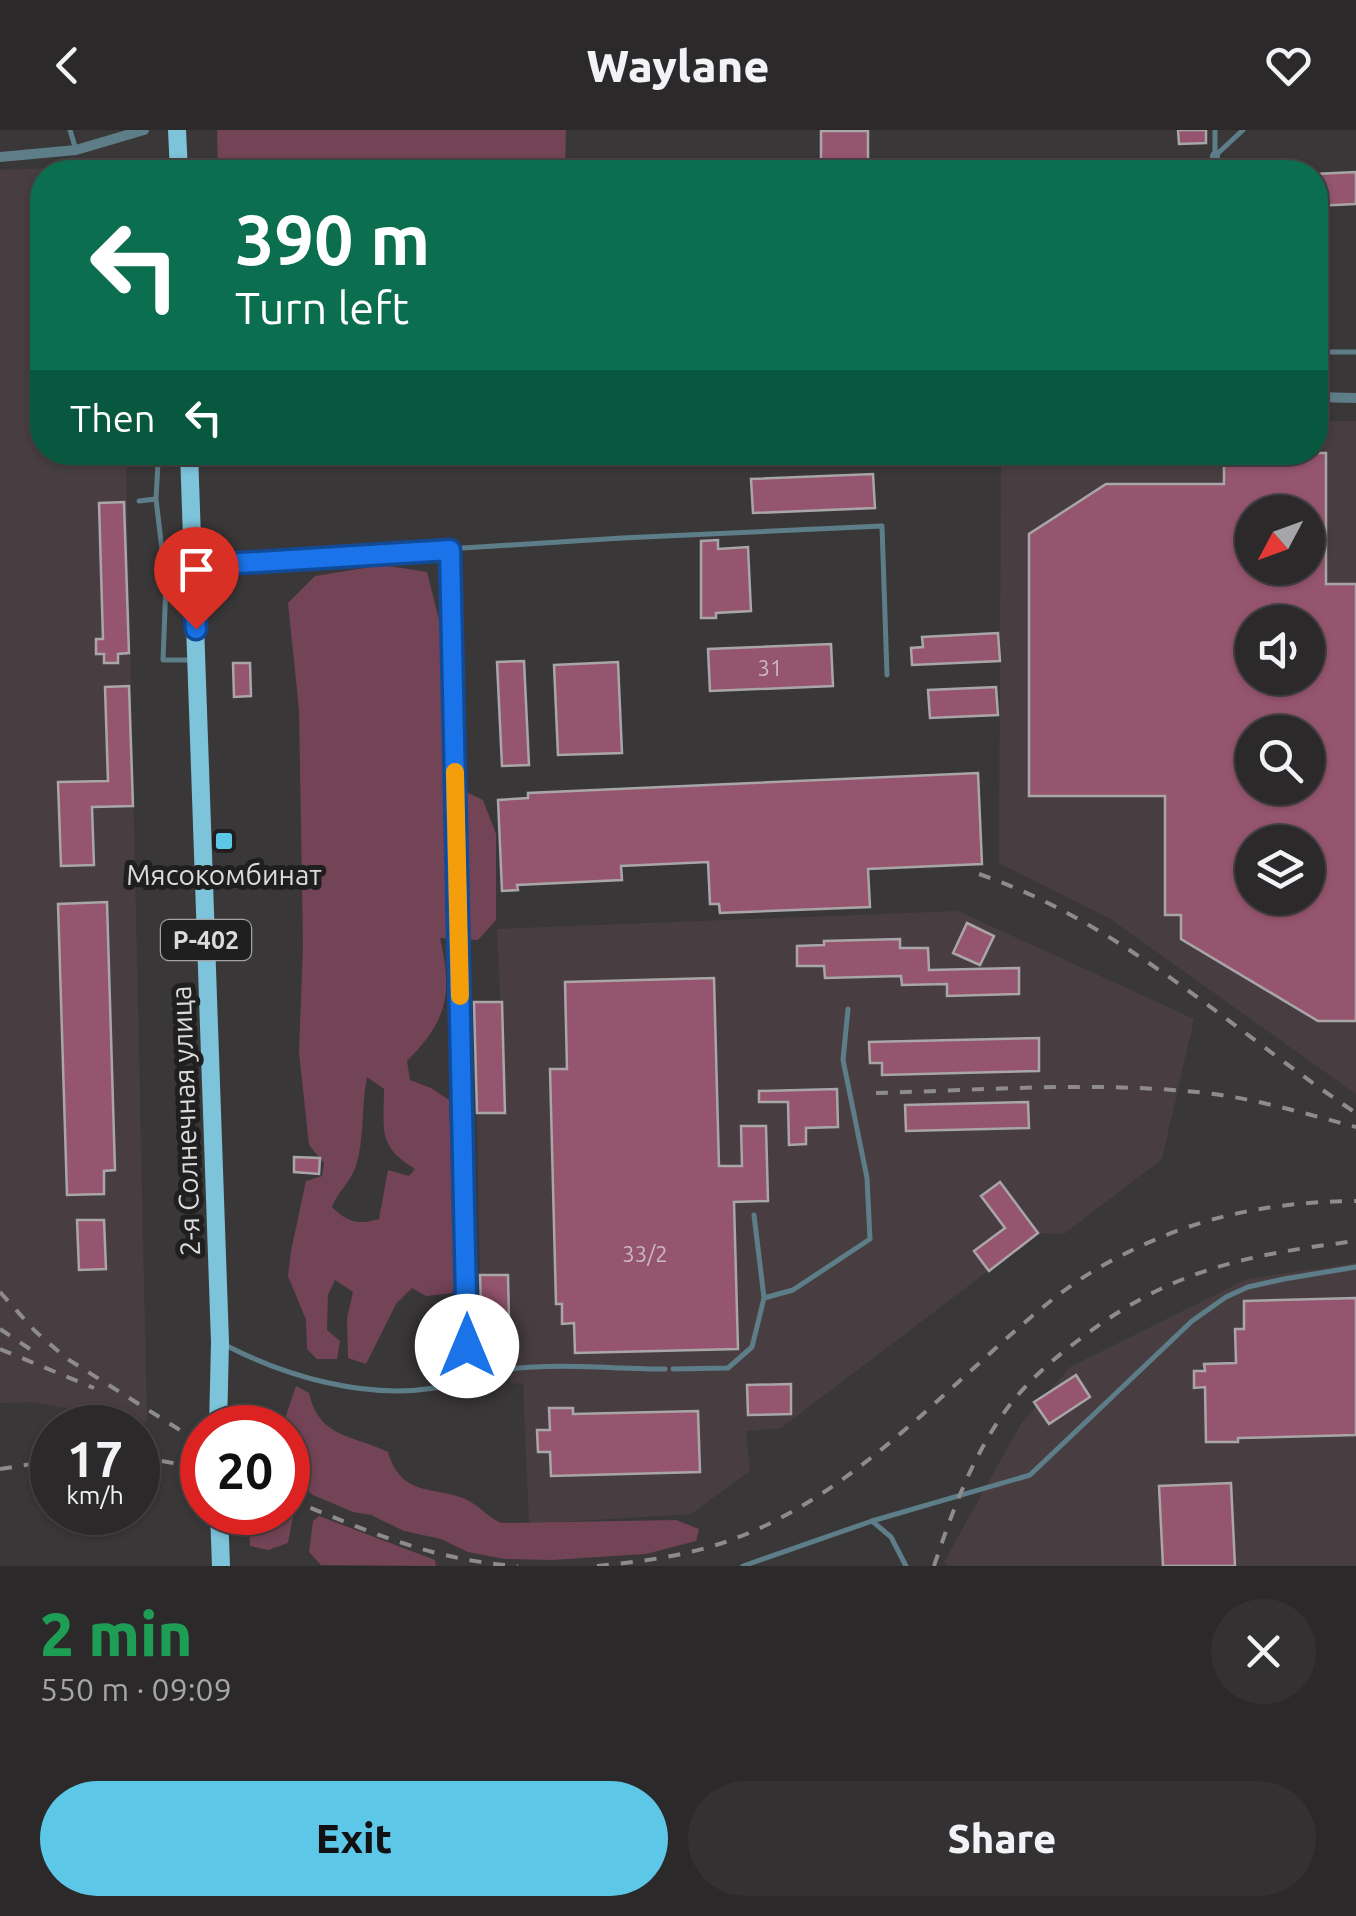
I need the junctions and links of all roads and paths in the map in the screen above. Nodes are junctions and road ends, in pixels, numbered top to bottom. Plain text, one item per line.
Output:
1 (70, 130) edge
2 (144, 130) edge
3 (177, 130) edge
4 (1215, 130) edge
5 (1243, 130) edge
6 (76, 150) junction
7 (0, 156) edge
8 (1214, 156) junction
9 (178, 160) edge
10 (1214, 160) edge
11 (1328, 352) edge
12 (1356, 352) edge
13 (1328, 397) edge
14 (1356, 398) edge
15 (158, 465) edge
16 (189, 465) edge
17 (156, 499) junction
18 (139, 501) dead end
19 (450, 550) junction
20 (192, 566) junction
21 (198, 660) junction
22 (887, 675) dead end
23 (848, 1009) dead end
24 (754, 1215) dead end
25 (1356, 1267) edge
26 (764, 1298) junction
27 (220, 1342) junction
28 (673, 1368) dead end
29 (664, 1369) dead end
30 (467, 1378) junction
31 (219, 1405) edge
32 (872, 1520) junction
33 (220, 1535) edge
34 (221, 1566) edge
35 (743, 1566) edge
36 (906, 1566) edge

1 - 6 lane
2 - 6 street
3 - 9 main road
4 - 8 lane
5 - 8 lane
6 - 7 street
8 - 10 street
11 - 12 lane
13 - 14 street
15 - 17 lane
16 - 20 main road, 2-я Солнечная улица / Р-402
17 - 18 lane
17 - 21 lane
19 - 20 lane
19 - 22 lane
19 - 30 lane
20 - 21 main road, 2-я Солнечная улица / Р-402
21 - 27 main road, 2-я Солнечная улица / Р-402
23 - 26 lane
24 - 26 lane
25 - 32 lane
26 - 28 lane
27 - 30 lane
27 - 31 main road, 2-я Солнечная улица / Р-402
29 - 30 lane
32 - 35 lane
32 - 36 lane
33 - 34 main road

